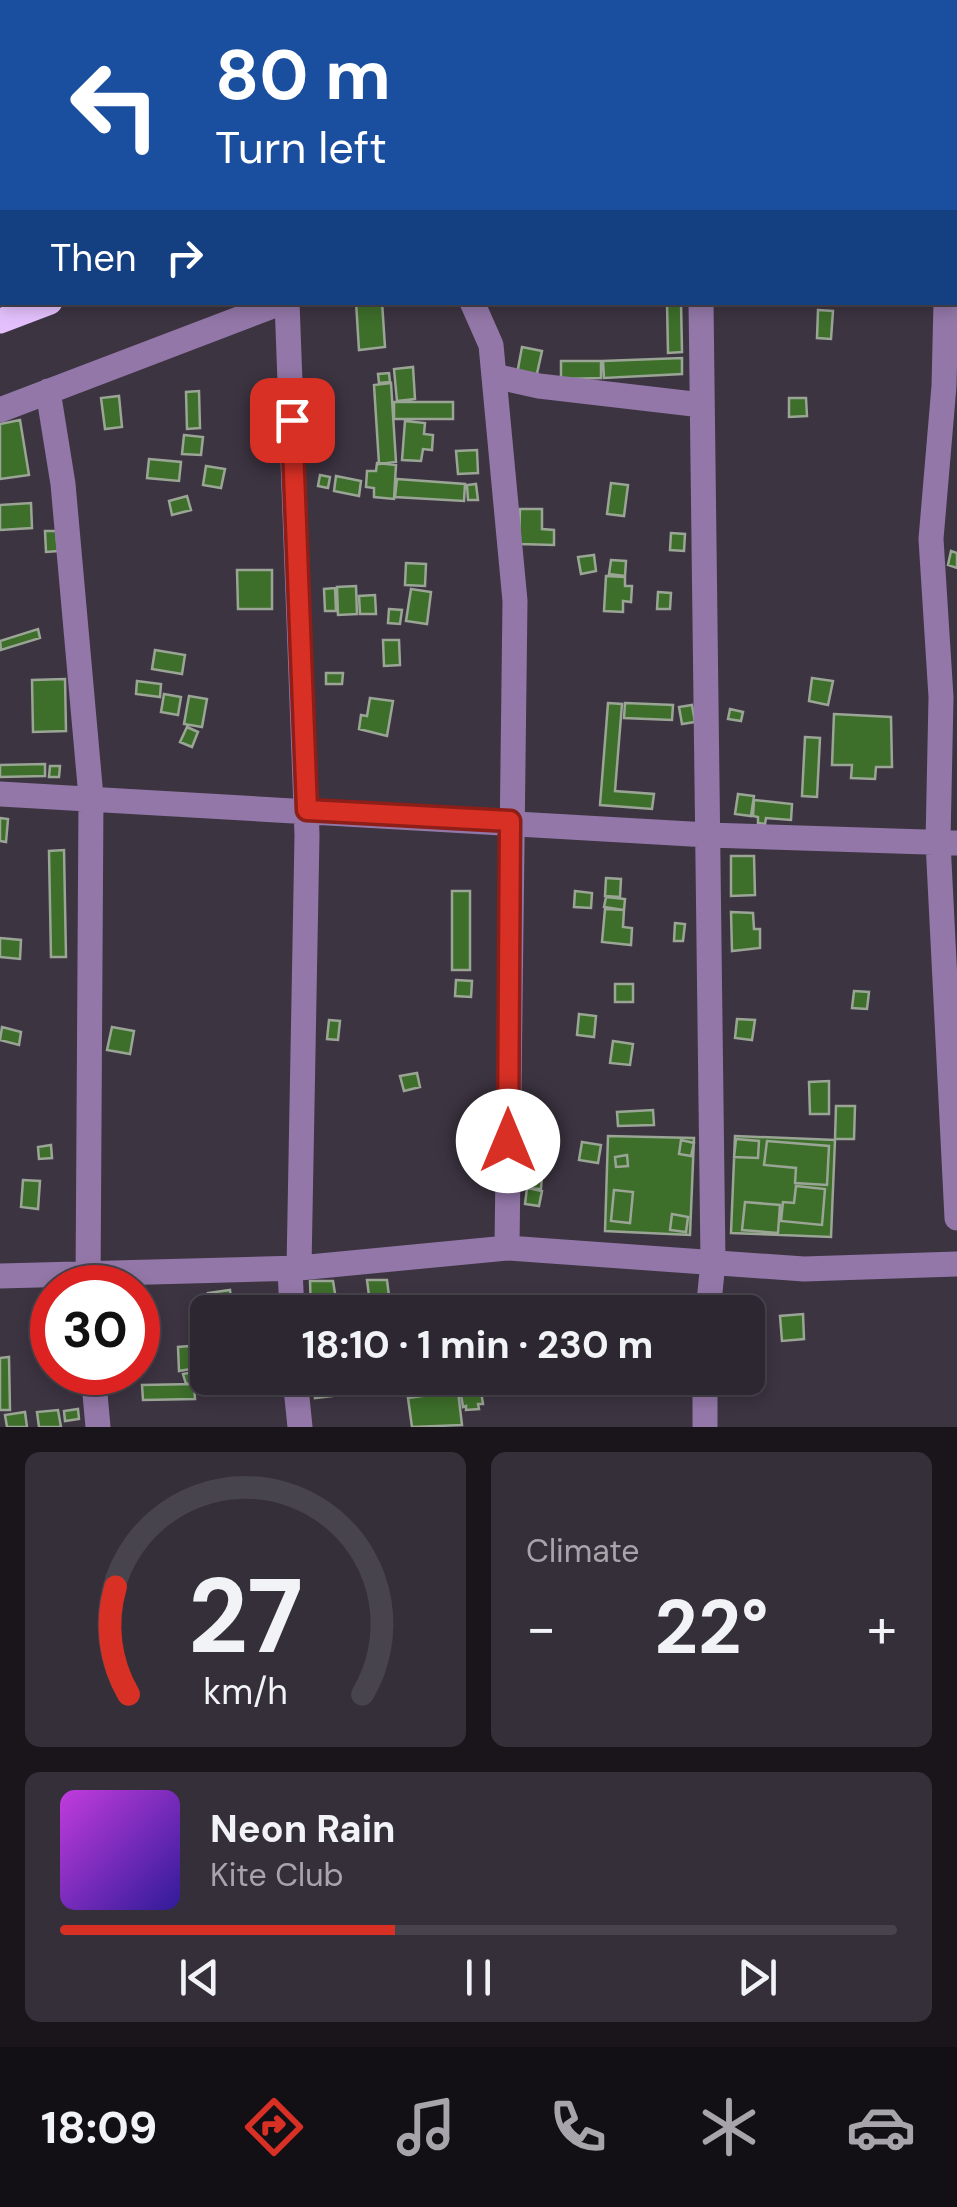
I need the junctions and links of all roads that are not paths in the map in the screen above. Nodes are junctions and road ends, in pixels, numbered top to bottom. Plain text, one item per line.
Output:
1 (42, 305) edge
2 (277, 305) edge
3 (285, 305) edge
4 (473, 305) edge
5 (701, 305) edge
6 (946, 305) edge
7 (0, 321) edge
8 (494, 376) junction
9 (951, 386) edge
10 (48, 391) junction
11 (702, 405) junction
12 (0, 410) edge
13 (0, 794) edge
14 (90, 798) junction
15 (307, 810) junction
16 (510, 821) junction
17 (708, 834) junction
18 (948, 843) edge
19 (957, 1218) edge
20 (506, 1248) junction
21 (714, 1262) junction
22 (957, 1264) edge
23 (88, 1265) edge
24 (295, 1268) junction
25 (0, 1276) edge
26 (160, 1277) edge
27 (30, 1278) edge
28 (293, 1295) edge
29 (710, 1295) edge
30 (95, 1395) edge
31 (297, 1395) edge
32 (705, 1395) edge
33 (98, 1427) edge
34 (300, 1427) edge
35 (704, 1427) edge

1 - 7 main road
2 - 10 street
3 - 15 street
4 - 8 street
5 - 11 street
6 - 9 street
8 - 11 street
8 - 16 street
9 - 18 street
10 - 12 street
10 - 14 street
11 - 17 street
13 - 14 street
14 - 15 street
14 - 23 street
15 - 16 street
15 - 24 street
16 - 17 street
16 - 20 street
17 - 18 street
17 - 21 street
18 - 19 street
20 - 21 street
20 - 24 street
21 - 22 street
21 - 29 street
24 - 26 street
24 - 28 street
25 - 27 street
30 - 33 street
31 - 34 street
32 - 35 street

